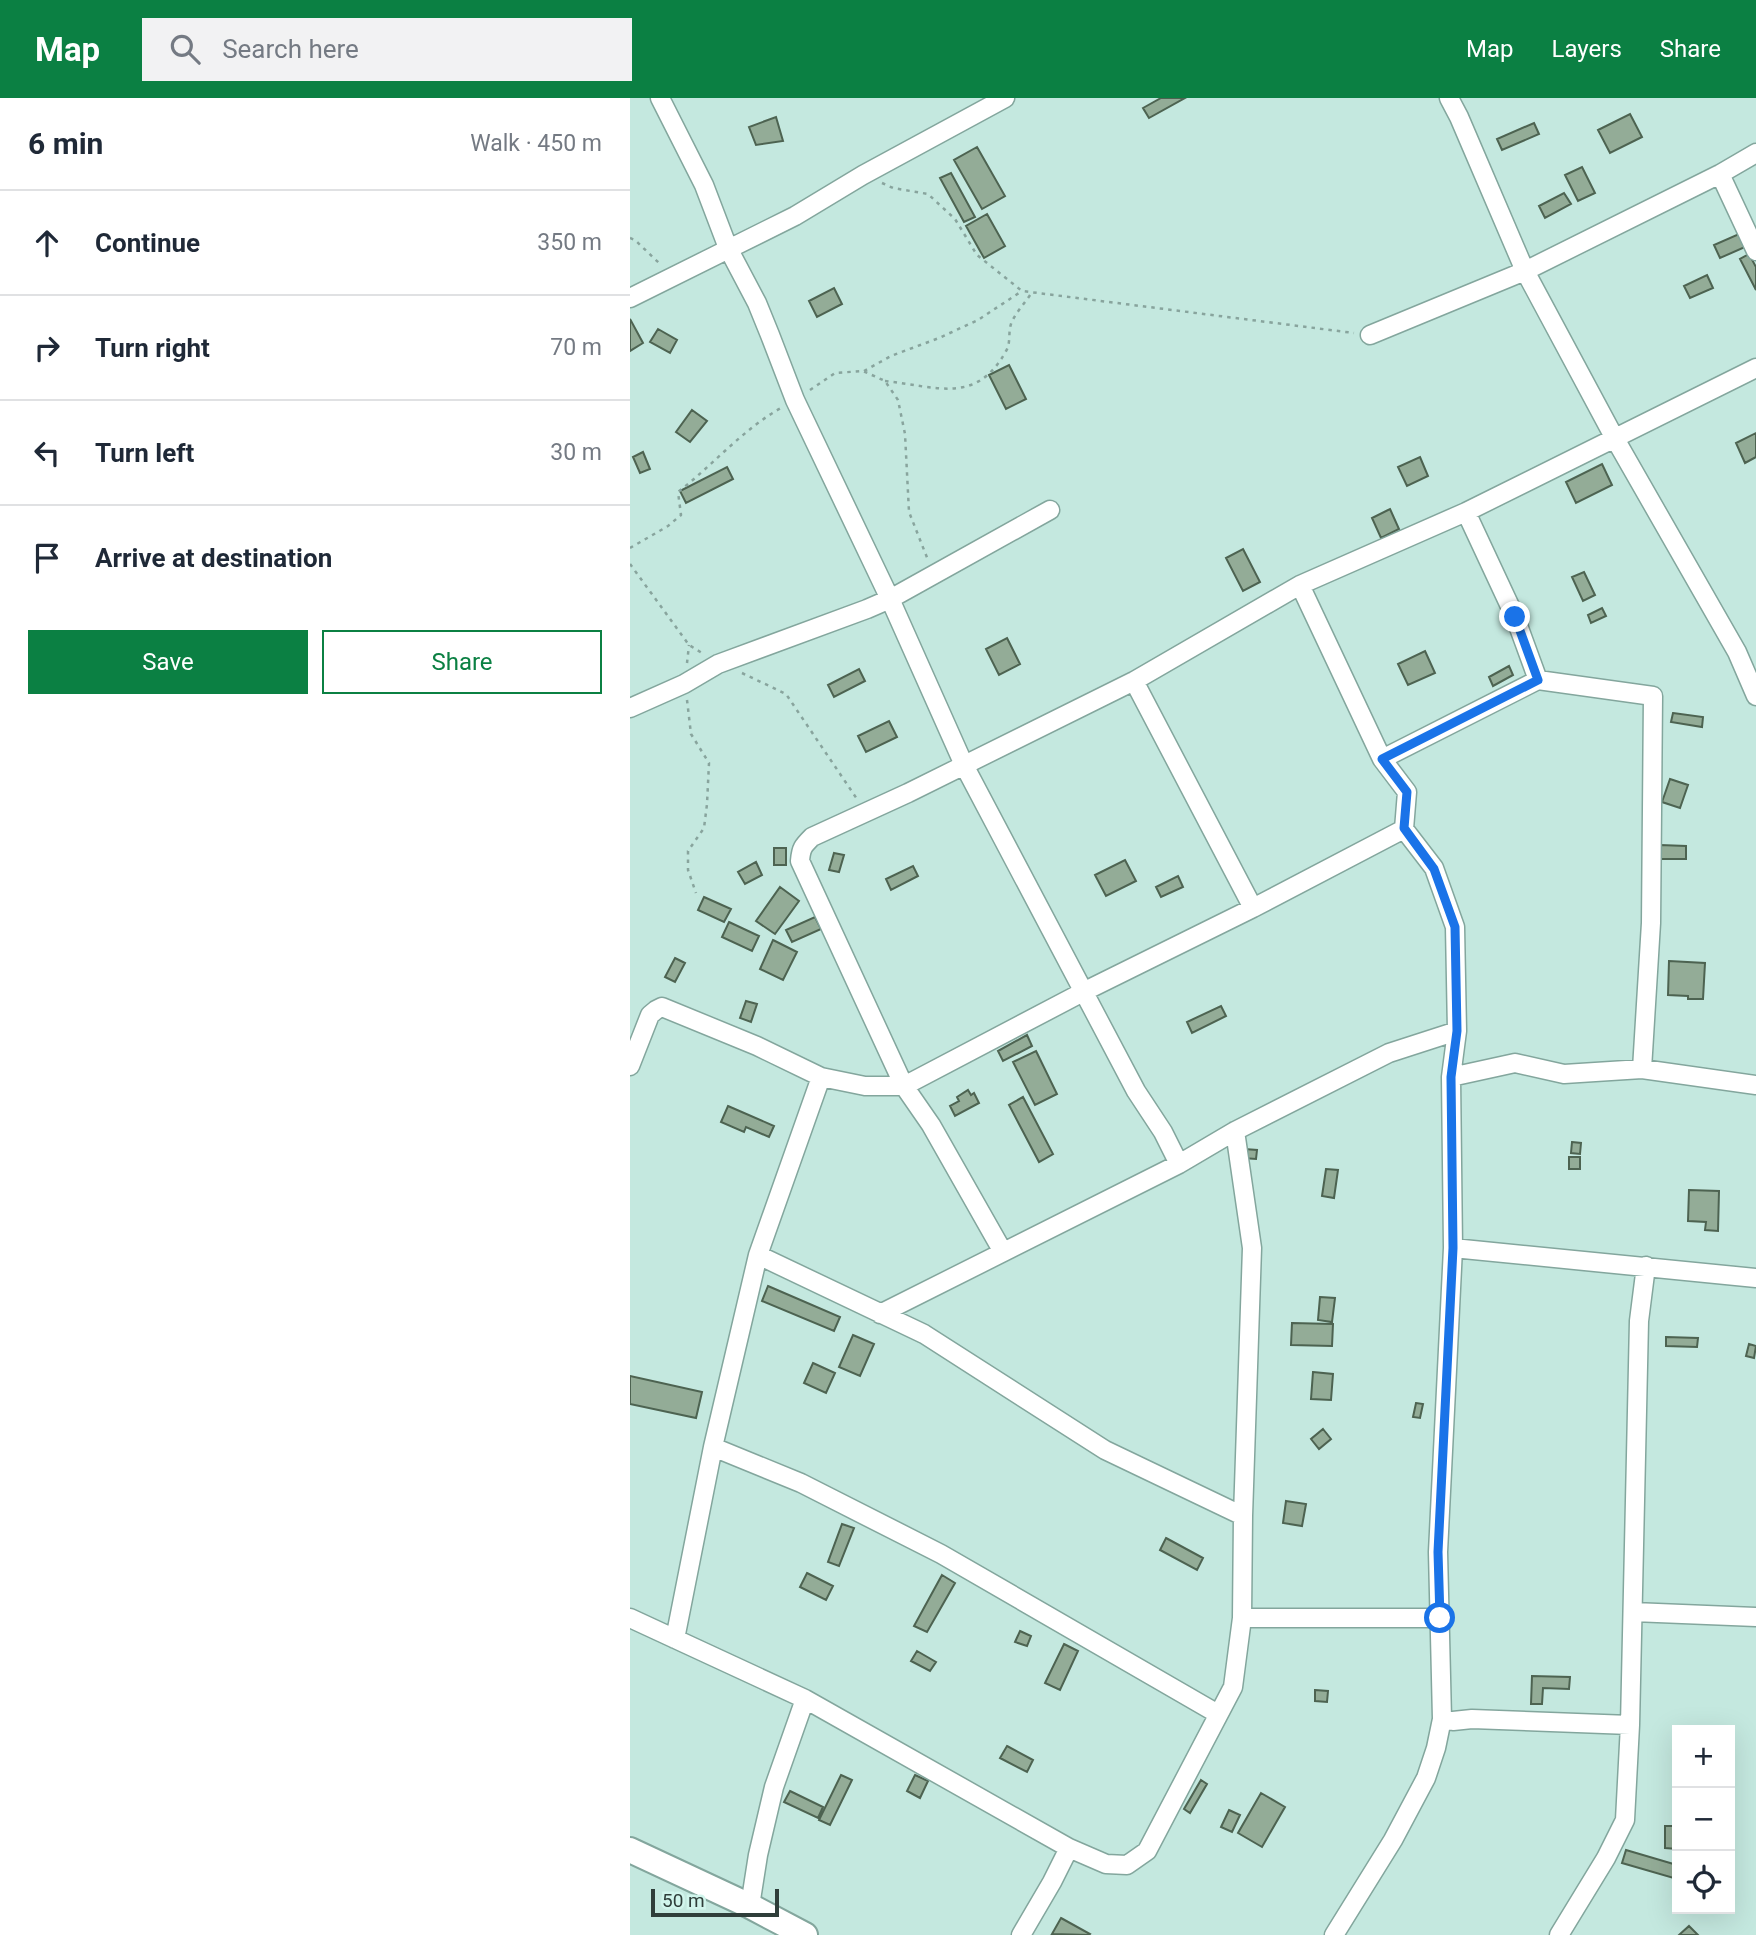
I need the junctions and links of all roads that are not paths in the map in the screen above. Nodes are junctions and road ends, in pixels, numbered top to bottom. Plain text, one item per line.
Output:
1 (660, 98) edge
2 (1005, 98) edge
3 (1449, 98) edge
4 (1756, 153) edge
5 (1720, 174) junction
6 (728, 248) junction
7 (1756, 251) edge
8 (1525, 271) junction
9 (630, 298) edge
10 (1370, 335) road end
11 (1756, 368) edge
12 (1614, 438) junction
13 (1050, 510) dead end
14 (1466, 512) junction
15 (1300, 585) junction
16 (890, 599) junction
17 (1538, 680) junction
18 (1134, 681) junction
19 (1756, 695) edge
20 (630, 708) edge
21 (1382, 759) junction
22 (964, 765) junction
23 (1404, 828) junction
24 (1253, 908) junction
25 (1083, 992) junction
26 (1457, 1031) junction
27 (630, 1066) edge
28 (1642, 1069) junction
29 (821, 1077) junction
30 (1451, 1077) junction
31 (1756, 1085) edge
32 (904, 1086) junction
33 (1235, 1131) junction
34 (1179, 1164) junction
35 (1453, 1248) junction
36 (1003, 1252) junction
37 (758, 1255) junction
38 (1646, 1266) junction
39 (1756, 1278) edge
40 (880, 1314) junction
41 (713, 1447) junction
42 (1243, 1516) junction
43 (1633, 1612) junction
44 (1756, 1617) edge
45 (630, 1618) edge
46 (1242, 1618) junction
47 (1440, 1618) junction
48 (676, 1639) junction
49 (805, 1699) junction
50 (1218, 1714) junction
51 (1442, 1719) junction
52 (1630, 1725) junction
53 (1069, 1848) junction
54 (630, 1850) edge
55 (750, 1906) junction
56 (805, 1935) edge
57 (1021, 1935) edge
58 (1334, 1935) edge
59 (1559, 1935) edge

1 - 6 street
2 - 6 street
3 - 8 street
4 - 5 street
5 - 7 street
5 - 8 street
6 - 9 street
6 - 16 street
8 - 10 street
8 - 12 street
11 - 12 street
12 - 14 street
12 - 19 street
13 - 16 street
14 - 15 street
14 - 17 street
15 - 18 street
15 - 21 street
16 - 20 street
16 - 22 street
17 - 21 street
17 - 28 street
18 - 22 street
18 - 24 street
21 - 23 street
22 - 25 street
22 - 32 street
23 - 24 street
23 - 26 street
24 - 25 street
25 - 32 street
25 - 34 street
26 - 30 street
26 - 33 street
27 - 29 street
28 - 30 street
28 - 31 street
29 - 32 street
29 - 37 street
30 - 35 street
32 - 36 street
33 - 34 street
33 - 42 street
34 - 36 street
35 - 38 street
35 - 47 street
36 - 40 street
37 - 40 street
37 - 41 street
38 - 39 street
38 - 43 street
40 - 42 street
41 - 48 street
41 - 50 street
42 - 46 street
43 - 44 street
43 - 52 street
45 - 48 street
46 - 47 street
46 - 50 street
47 - 51 street
48 - 49 street
49 - 53 street
49 - 55 street
50 - 53 street
51 - 52 street
51 - 58 street
52 - 59 street
53 - 57 street
54 - 55 street
55 - 56 street

